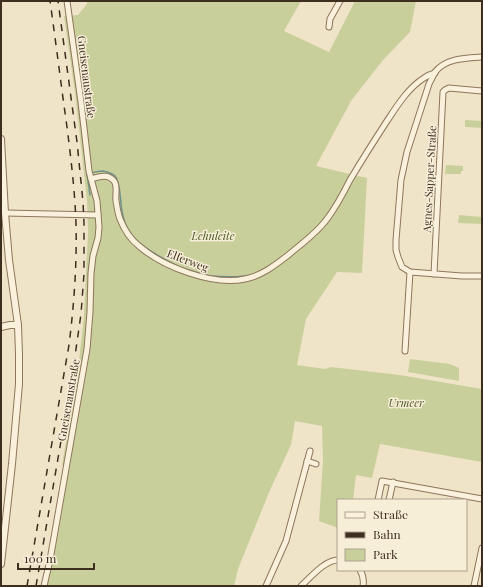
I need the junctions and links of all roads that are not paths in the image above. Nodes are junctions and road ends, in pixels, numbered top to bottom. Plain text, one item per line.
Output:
1 (67, 1) edge
2 (340, 1) edge
3 (329, 27) dead end
4 (482, 57) edge
5 (435, 73) junction
6 (482, 91) edge
7 (1, 139) edge
8 (91, 179) junction
9 (5, 213) junction
10 (98, 215) junction
11 (410, 272) junction
12 (434, 274) junction
13 (482, 276) edge
14 (18, 325) junction
15 (1, 327) edge
16 (405, 351) dead end
17 (310, 452) dead end
18 (307, 461) junction
19 (316, 464) dead end
20 (393, 482) junction
21 (378, 499) edge
22 (390, 499) edge
23 (482, 499) edge
24 (482, 548) edge
25 (337, 560) edge
26 (1, 564) edge
27 (360, 571) edge
28 (44, 586) edge
29 (266, 586) edge
30 (302, 586) edge
31 (363, 586) edge
32 (474, 586) edge

1 - 8 street, Gneisenaustraße
2 - 3 street
4 - 5 street, Elferweg
5 - 8 street, Elferweg
5 - 11 street
6 - 12 street, Agnes-Sapper-Straße
7 - 9 street
8 - 10 street
9 - 10 street
9 - 14 street
10 - 28 street, Gneisenaustraße
11 - 12 street
11 - 16 street
12 - 13 street
14 - 15 street
14 - 26 street
17 - 18 street
18 - 19 street
18 - 29 street
20 - 21 street
20 - 22 street
20 - 23 street
24 - 32 street
25 - 30 street
27 - 31 street

